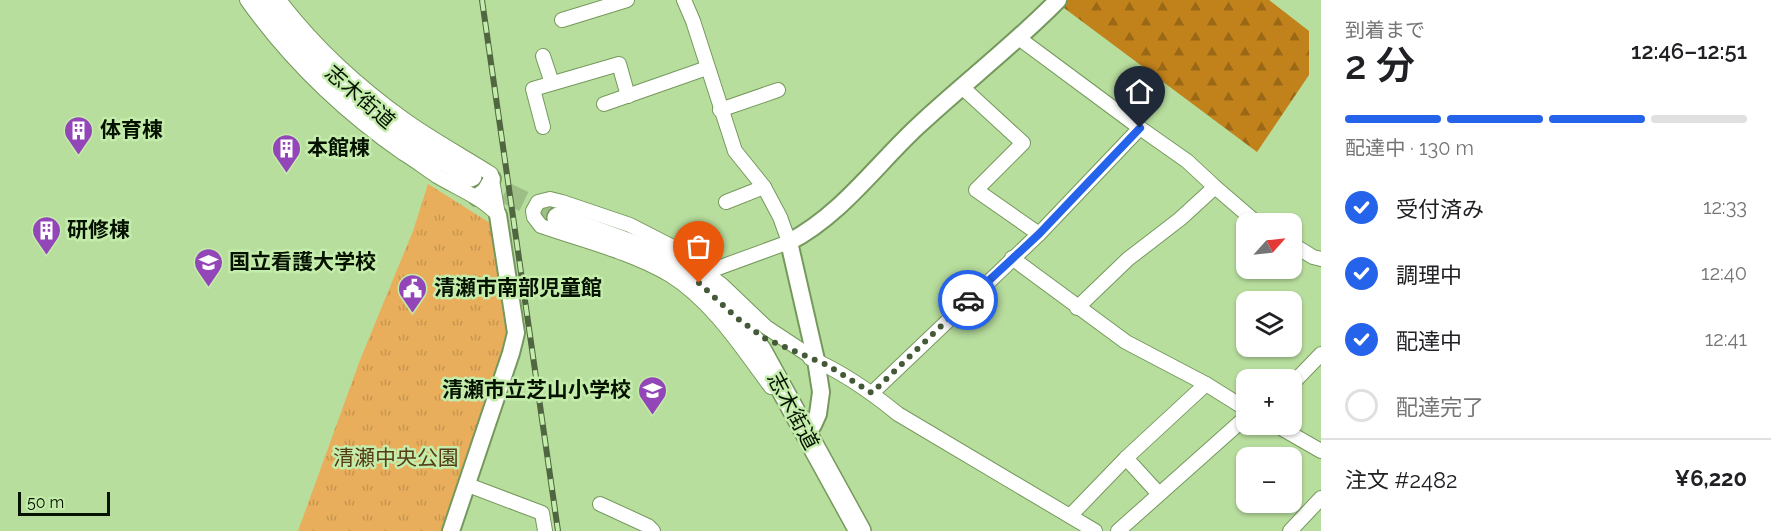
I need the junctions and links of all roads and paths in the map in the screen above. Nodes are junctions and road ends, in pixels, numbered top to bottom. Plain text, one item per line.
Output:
1 (247, 0) edge
2 (265, 0) edge
3 (279, 0) edge
4 (627, 0) edge
5 (684, 0) edge
6 (1058, 0) edge
7 (562, 20) dead end
8 (1020, 39) junction
9 (543, 56) dead end
10 (707, 68) junction
11 (552, 83) junction
12 (962, 87) junction
13 (778, 90) dead end
14 (628, 96) junction
15 (604, 104) dead end
16 (720, 110) junction
17 (543, 127) dead end
18 (1140, 128) junction
19 (471, 176) tunnel mouth
20 (492, 179) junction
21 (764, 187) junction
22 (1215, 187) junction
23 (477, 197) junction
24 (726, 202) dead end
25 (1245, 213) edge
26 (498, 215) junction
27 (558, 218) tunnel mouth
28 (1039, 234) junction
29 (789, 243) junction
30 (1302, 250) edge
31 (1012, 258) junction
32 (1321, 259) edge
33 (707, 272) junction
34 (1077, 308) junction
35 (737, 318) junction
36 (1321, 354) edge
37 (816, 360) junction
38 (1302, 374) edge
39 (1206, 384) junction
40 (872, 393) junction
41 (1236, 403) edge
42 (1236, 426) edge
43 (801, 427) junction
44 (1293, 435) edge
45 (1321, 451) edge
46 (1126, 458) junction
47 (468, 485) junction
48 (1159, 494) junction
49 (1321, 498) edge
50 (600, 504) dead end
51 (1070, 516) junction
52 (452, 531) edge
53 (545, 531) edge
54 (653, 531) edge
55 (860, 531) edge
56 (1095, 531) edge
57 (1118, 531) edge
58 (1290, 531) edge

1 - 23 street
2 - 19 main road, 志木街道
3 - 20 street
4 - 7 street
5 - 10 street
6 - 8 street
8 - 12 street
8 - 18 street
9 - 11 street
10 - 14 street
10 - 16 street
11 - 14 street
11 - 17 street
12 - 28 street
12 - 29 street
13 - 16 street
14 - 15 street
16 - 21 street
18 - 22 street
18 - 28 street
20 - 23 street
20 - 26 street
21 - 24 street
21 - 29 street
22 - 25 street
22 - 34 street
23 - 26 street
26 - 47 street
27 - 35 main road, 志木街道
28 - 31 street
29 - 33 street
29 - 37 street
30 - 32 street
31 - 34 street
31 - 40 street
33 - 37 street
33 - 43 street
34 - 39 street
35 - 37 street
35 - 43 main road, 志木街道
36 - 38 street
37 - 40 street
37 - 43 street
39 - 41 street
39 - 46 street
40 - 51 street
42 - 48 street
43 - 55 main road, 志木街道
44 - 45 street
46 - 48 street
46 - 51 street
47 - 52 street
47 - 53 street
48 - 57 street
49 - 58 street
50 - 54 street
51 - 56 street

